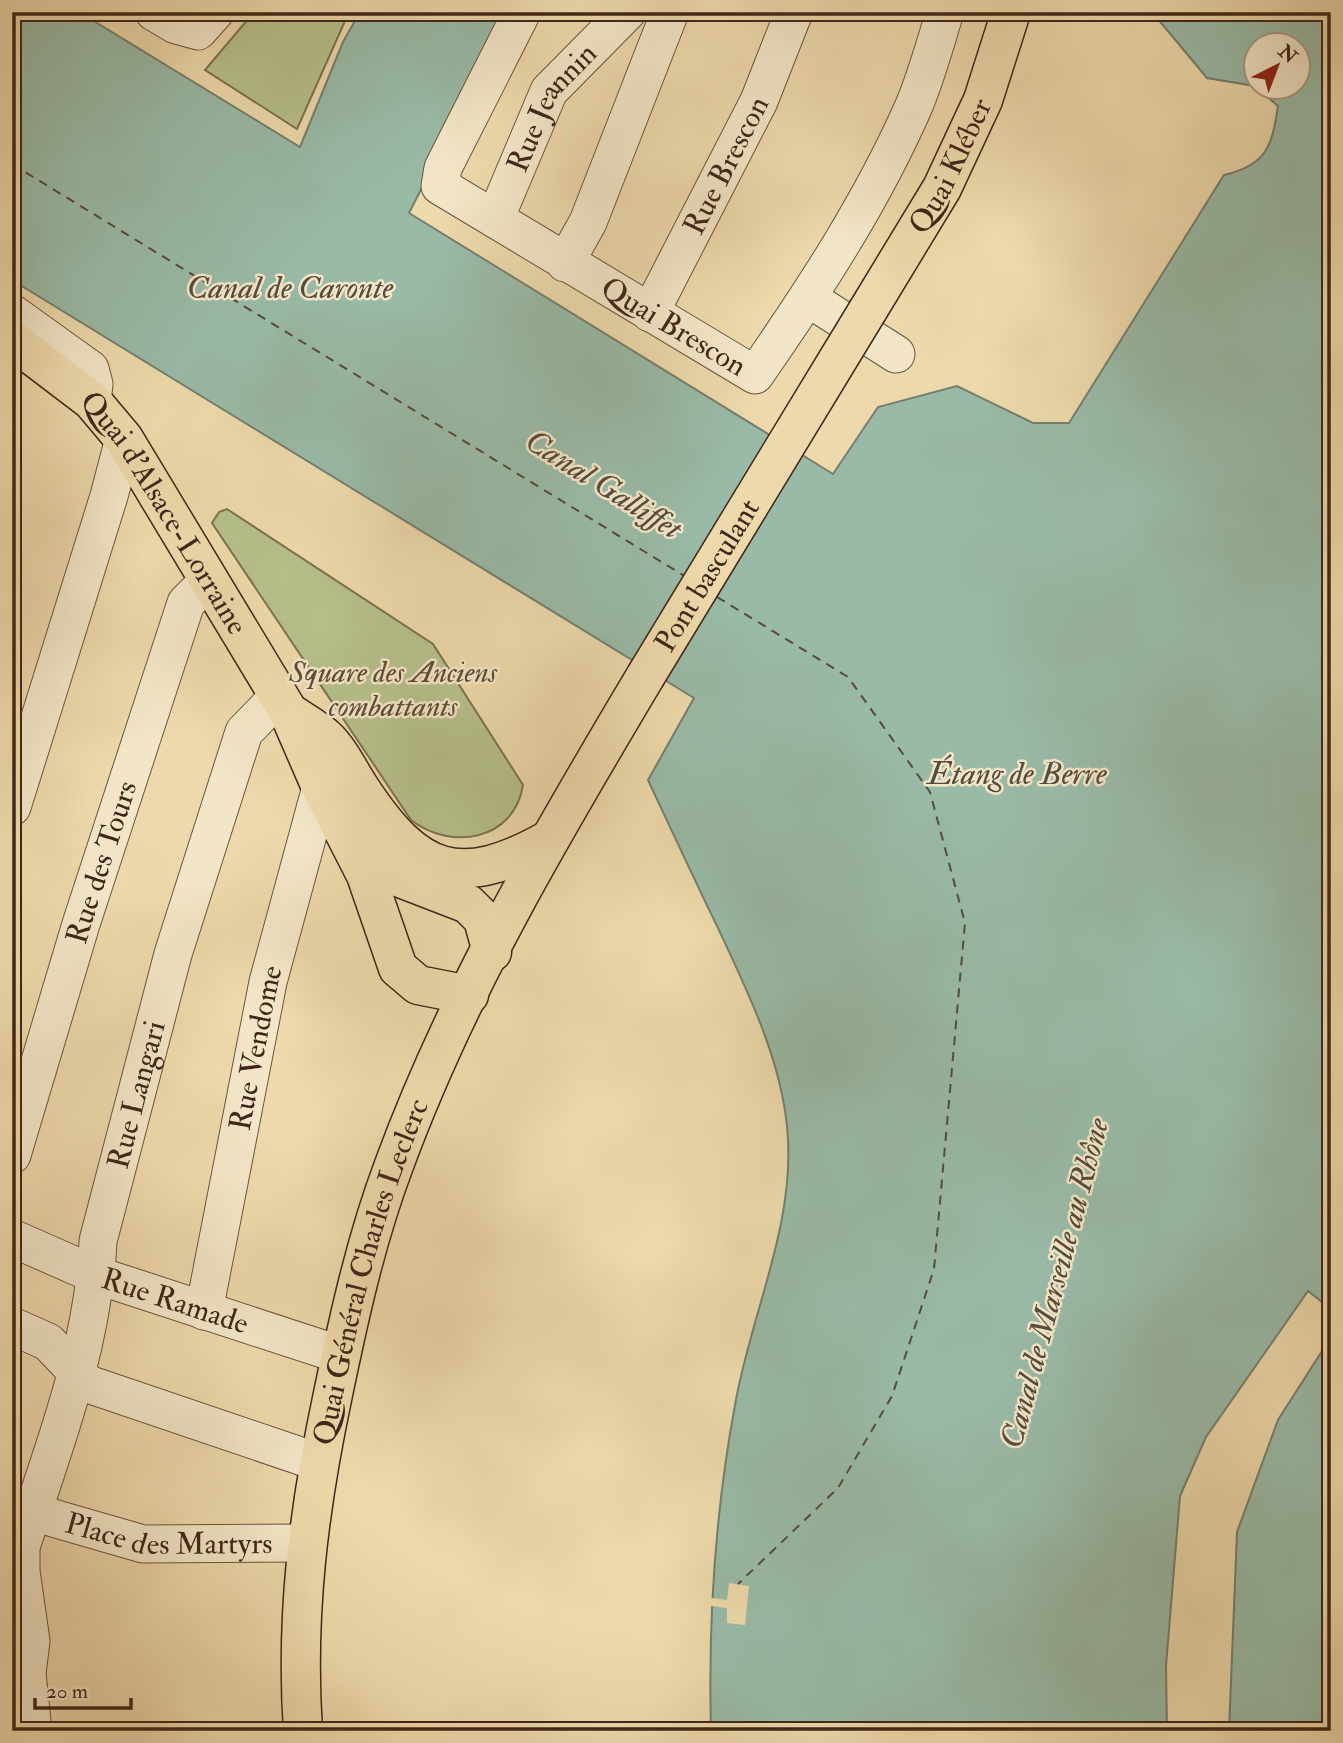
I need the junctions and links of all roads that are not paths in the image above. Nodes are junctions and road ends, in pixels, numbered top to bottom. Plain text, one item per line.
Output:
1 (154, 12) edge
2 (215, 12) edge
3 (522, 12) edge
4 (627, 12) edge
5 (670, 12) edge
6 (794, 12) edge
7 (945, 12) edge
8 (1011, 12) edge
9 (505, 226) junction
10 (565, 263) junction
11 (808, 298) junction
12 (869, 310) joint
13 (12, 313) edge
14 (650, 313) junction
15 (12, 341) edge
16 (897, 354) dead end
17 (92, 401) junction
18 (124, 439) junction
19 (209, 580) junction
20 (283, 703) junction
21 (321, 788) junction
22 (12, 807) edge
23 (552, 834) junction
24 (492, 952) junction
25 (469, 995) junction
26 (12, 1155) edge
27 (12, 1238) edge
28 (96, 1275) junction
29 (204, 1311) junction
30 (12, 1326) edge
31 (341, 1355) junction
32 (75, 1371) junction
33 (318, 1462) junction
34 (23, 1506) edge
35 (305, 1543) junction
36 (21, 1655) edge
37 (33, 1731) edge
38 (303, 1731) edge

1 - 2 street
3 - 9 street, Quai Brescon
4 - 9 street, Rue Jeannin
5 - 10 street
6 - 14 street, Rue Brescon
7 - 11 street, Quai Brescon
8 - 12 main road, Quai Kléber
9 - 10 street, Quai Brescon
10 - 14 street, Quai Brescon
11 - 14 street, Quai Brescon
11 - 16 street
12 - 23 main road, Pont basculant, bridge
13 - 17 street
15 - 17 main road, Quai d'Alsace-Lorraine
17 - 18 main road, Quai d'Alsace-Lorraine
18 - 19 main road, Quai d'Alsace-Lorraine
18 - 22 street
19 - 20 main road, Quai d'Alsace-Lorraine
19 - 26 street, Rue des Tours
20 - 21 main road, Quai d'Alsace-Lorraine
20 - 23 main road, Quai d'Alsace-Lorraine
20 - 24 main road
20 - 28 street, Rue Langari
21 - 25 main road, Quai d'Alsace-Lorraine
21 - 29 street, Rue Vendome
23 - 24 main road, Quai Général Charles Leclerc
24 - 25 main road, Quai Général Charles Leclerc
25 - 31 main road, Quai Général Charles Leclerc
27 - 28 street, Rue Ramade
28 - 29 street, Rue Ramade
28 - 32 street, Rue Langari
29 - 31 street, Rue Ramade
30 - 32 street
31 - 33 main road, Quai Général Charles Leclerc
32 - 33 street
32 - 34 street, Rue Langari
33 - 35 main road, Quai Général Charles Leclerc
34 - 35 street, Place des Martyrs
34 - 36 street, Rue Langari
35 - 38 main road, Quai Général Charles Leclerc
36 - 37 street, Rue Langari

